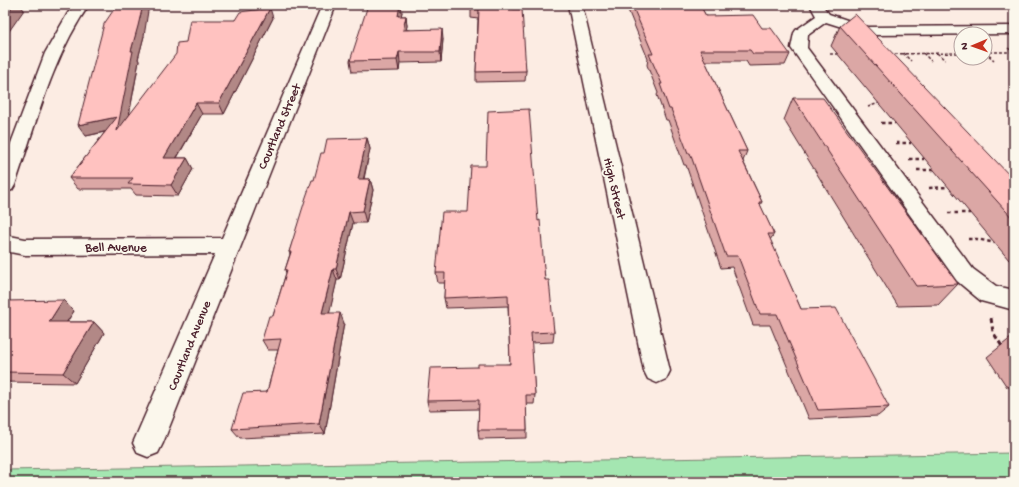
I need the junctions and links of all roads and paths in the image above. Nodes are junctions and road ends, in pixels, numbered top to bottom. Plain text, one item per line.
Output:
1 (82, 5) edge
2 (329, 5) edge
3 (575, 5) edge
4 (820, 11) edge
5 (1014, 30) edge
6 (993, 52) edge
7 (1014, 52) edge
8 (903, 53) junction
9 (923, 53) junction
10 (937, 53) junction
11 (953, 53) edge
12 (828, 54) dead end
13 (848, 54) edge
14 (890, 54) edge
15 (945, 60) dead end
16 (911, 61) dead end
17 (931, 61) dead end
18 (885, 123) dead end
19 (895, 123) dead end
20 (901, 143) dead end
21 (911, 143) dead end
22 (924, 158) dead end
23 (914, 159) dead end
24 (923, 170) dead end
25 (934, 170) dead end
26 (5, 185) edge
27 (948, 187) dead end
28 (937, 188) dead end
29 (957, 213) dead end
30 (970, 213) dead end
31 (978, 239) dead end
32 (5, 243) edge
33 (994, 243) dead end
34 (228, 246) junction
35 (1014, 300) edge
36 (993, 332) dead end
37 (1004, 350) dead end
38 (657, 371) dead end
39 (148, 443) dead end

1 - 26 street
2 - 34 street, Courtland Street
3 - 38 street, High Street
4 - 5 street
4 - 35 street
6 - 7 path
8 - 9 path
8 - 14 path
8 - 16 path
9 - 10 path
9 - 17 path
10 - 11 path
10 - 15 path
12 - 13 path
18 - 19 path
20 - 21 path
22 - 23 path
24 - 25 path
27 - 28 path
29 - 30 path
31 - 33 path
32 - 34 street, Bell Avenue
34 - 39 street, Courtland Avenue
36 - 37 path

